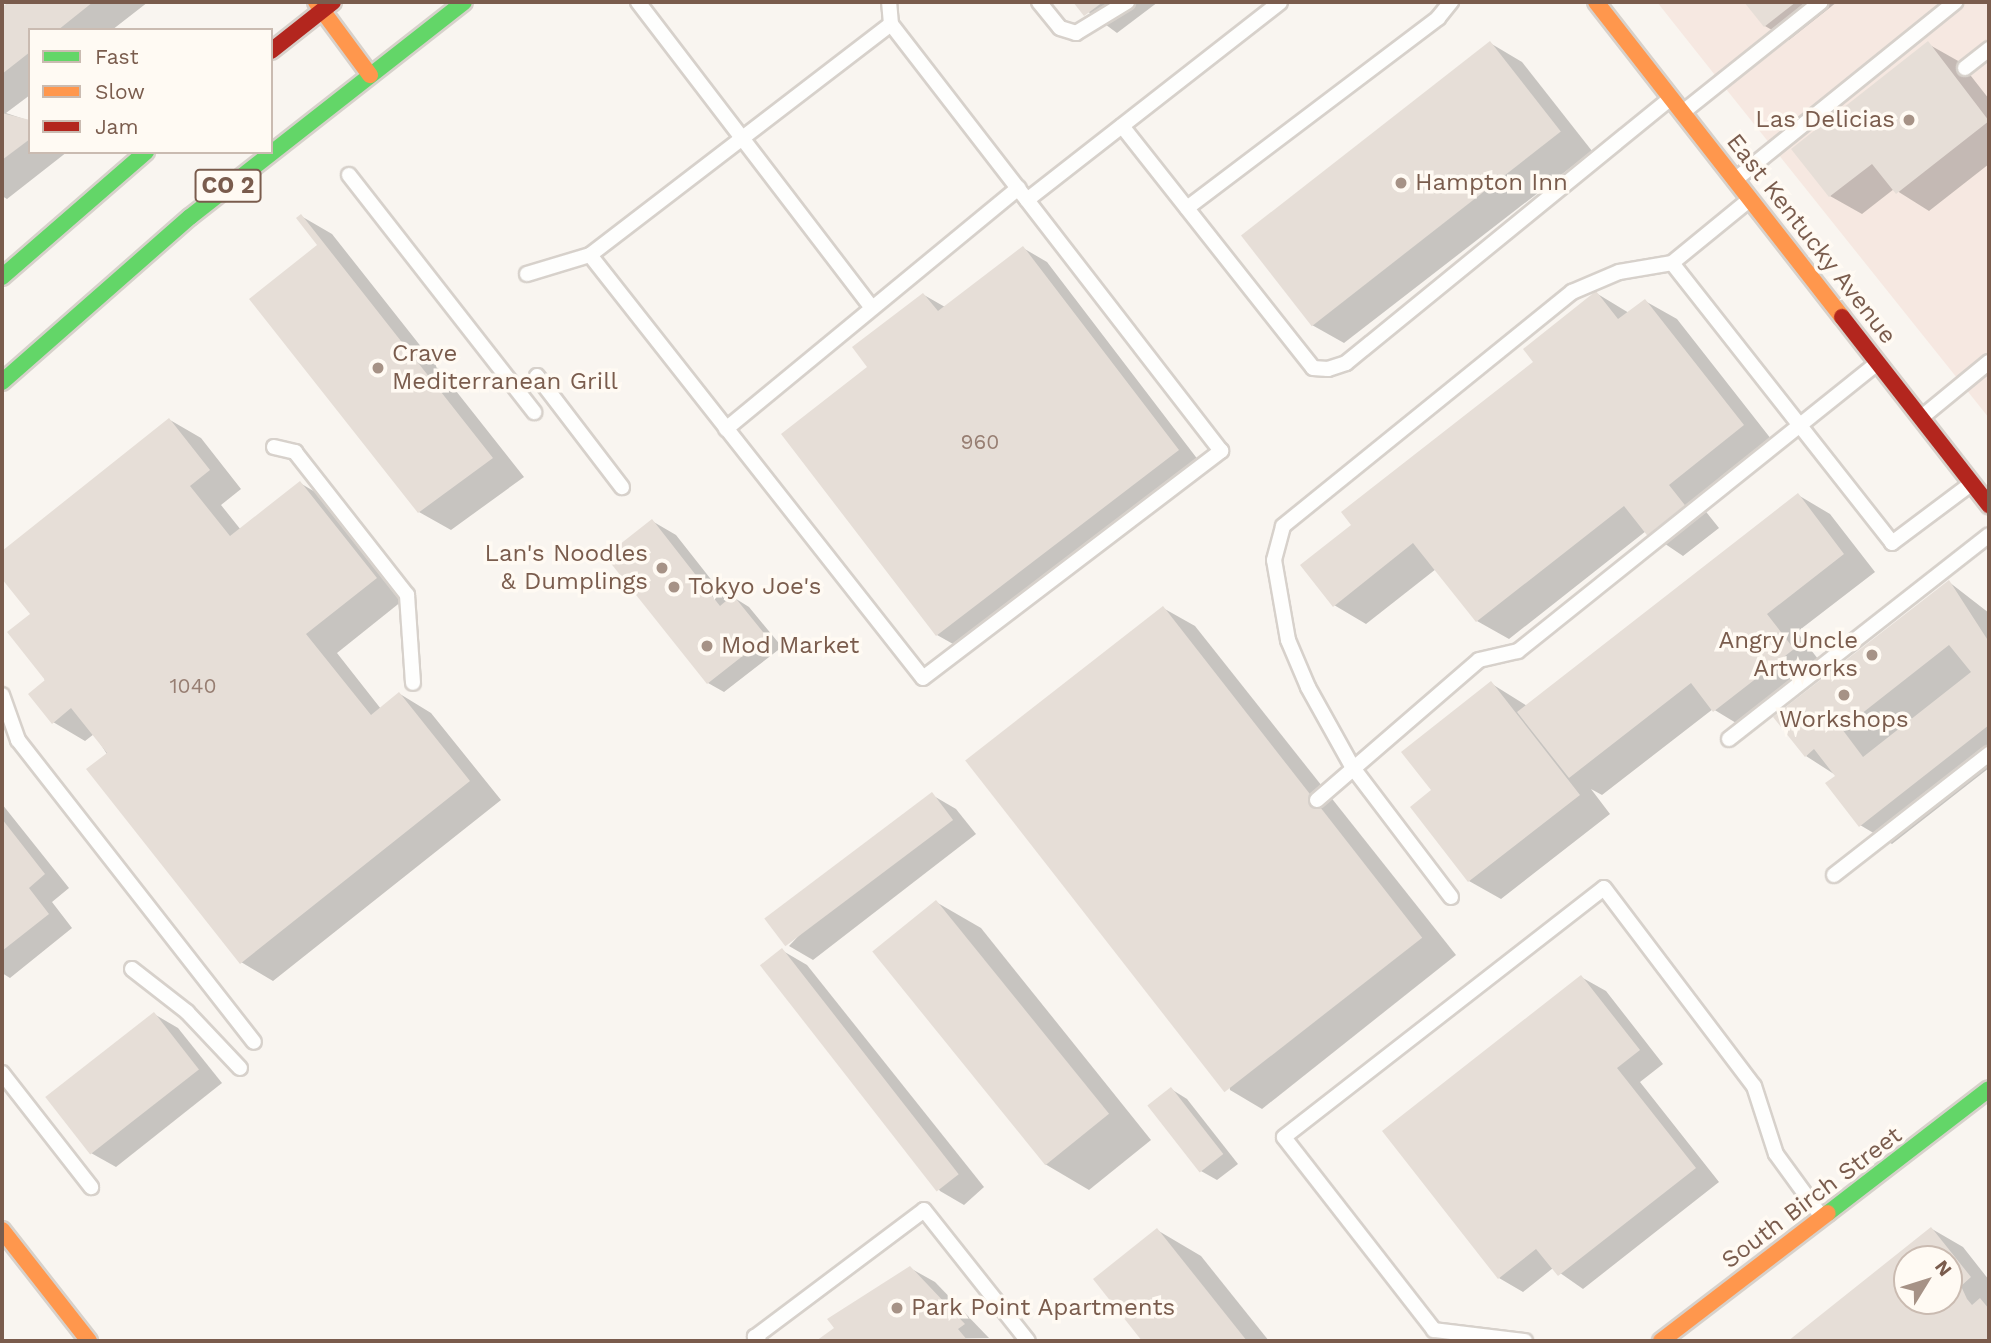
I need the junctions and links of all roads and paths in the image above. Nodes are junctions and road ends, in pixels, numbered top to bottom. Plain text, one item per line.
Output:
1 (464, 2) edge
2 (638, 2) edge
3 (889, 2) edge
4 (1039, 2) edge
5 (1127, 2) edge
6 (1280, 2) edge
7 (1451, 2) edge
8 (1596, 2) edge
9 (1821, 2) edge
10 (1955, 2) edge
11 (324, 5) edge
12 (891, 24) junction
13 (273, 49) edge
14 (1989, 49) edge
15 (1965, 68) dead end
16 (370, 75) junction
17 (1671, 98) junction
18 (1683, 113) junction
19 (1122, 126) junction
20 (742, 138) junction
21 (273, 152) edge
22 (144, 154) edge
23 (270, 154) edge
24 (349, 175) dead end
25 (1735, 180) junction
26 (1022, 194) junction
27 (1750, 199) junction
28 (1187, 208) junction
29 (590, 255) junction
30 (1672, 263) junction
31 (527, 274) dead end
32 (2, 276) edge
33 (873, 308) junction
34 (1878, 362) junction
35 (1989, 362) edge
36 (537, 376) dead end
37 (2, 383) edge
38 (534, 412) dead end
39 (1921, 418) junction
40 (1798, 424) junction
41 (726, 429) junction
42 (274, 447) dead end
43 (1972, 483) junction
44 (622, 487) dead end
45 (1989, 505) edge
46 (1989, 535) edge
47 (413, 683) dead end
48 (2, 695) edge
49 (1729, 739) dead end
50 (1989, 754) edge
51 (1353, 768) junction
52 (1317, 800) dead end
53 (1834, 875) dead end
54 (1451, 897) dead end
55 (132, 969) dead end
56 (254, 1042) dead end
57 (240, 1068) dead end
58 (2, 1073) edge
59 (1989, 1089) edge
60 (91, 1187) dead end
61 (1823, 1218) junction
62 (2, 1230) edge
63 (89, 1341) edge
64 (759, 1341) edge
65 (1028, 1341) edge
66 (1525, 1341) edge
67 (1661, 1341) edge

1 - 16 street, CO 2
2 - 20 lane
3 - 12 lane
4 - 5 lane
6 - 19 lane
7 - 28 lane
8 - 17 street, East Kentucky Avenue
9 - 18 lane
10 - 25 lane
11 - 13 street
11 - 16 street
12 - 20 lane
12 - 26 lane
14 - 15 lane
16 - 21 street, CO 2
17 - 18 street, East Kentucky Avenue
17 - 28 lane
18 - 25 street, East Kentucky Avenue
19 - 26 lane
19 - 28 lane
20 - 29 lane
20 - 33 lane
22 - 32 street
23 - 37 street, CO 2
24 - 38 lane
25 - 27 street, East Kentucky Avenue
26 - 33 lane
26 - 41 lane
27 - 30 lane
27 - 34 street, East Kentucky Avenue
29 - 31 lane
29 - 41 lane
30 - 40 lane
30 - 51 lane
33 - 41 lane
34 - 39 street, East Kentucky Avenue
34 - 40 lane
35 - 39 lane
36 - 44 lane
39 - 43 street, East Kentucky Avenue
40 - 43 lane
40 - 51 lane
42 - 47 lane
43 - 45 street, East Kentucky Avenue
46 - 49 lane
48 - 56 lane
50 - 53 lane
51 - 52 lane
51 - 54 lane
55 - 57 lane
58 - 60 lane
59 - 61 street, South Birch Street
61 - 66 lane
61 - 67 street, South Birch Street
62 - 63 street
64 - 65 lane

